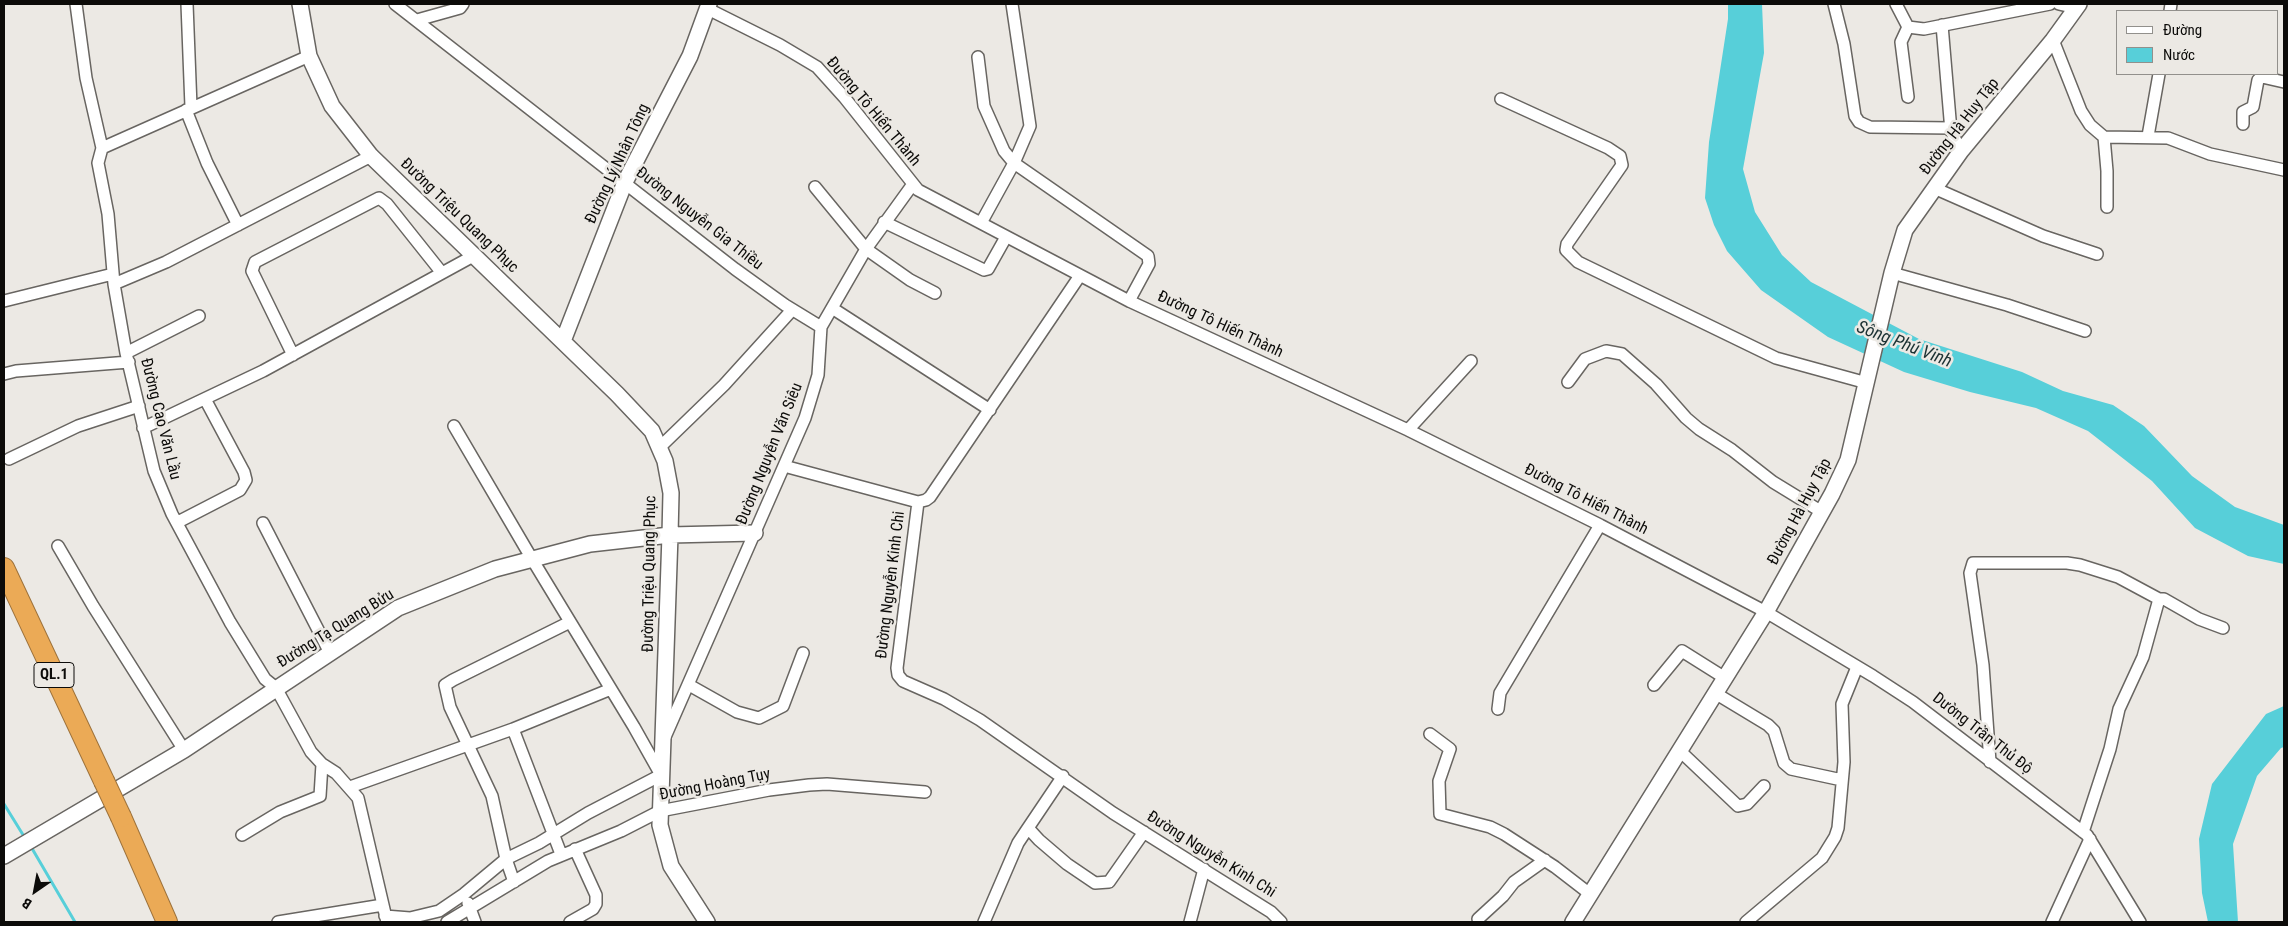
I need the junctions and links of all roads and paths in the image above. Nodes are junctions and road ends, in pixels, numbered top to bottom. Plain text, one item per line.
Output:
1 (76, 4) edge
2 (187, 4) edge
3 (300, 4) edge
4 (395, 4) edge
5 (463, 4) edge
6 (1012, 4) edge
7 (1834, 4) edge
8 (1896, 4) edge
9 (2050, 4) edge
10 (2059, 4) edge
11 (707, 6) edge
12 (2077, 6) edge
13 (417, 20) junction
14 (1942, 25) junction
15 (1908, 26) junction
16 (2054, 40) junction
17 (309, 56) junction
18 (978, 57) dead end
19 (2159, 75) edge
20 (2284, 82) edge
21 (1908, 97) dead end
22 (1501, 99) dead end
23 (188, 109) junction
24 (2243, 124) dead end
25 (1951, 128) junction
26 (2148, 136) junction
27 (2104, 137) junction
28 (102, 148) junction
29 (1961, 151) junction
30 (371, 156) junction
31 (1014, 162) junction
32 (2284, 170) edge
33 (625, 182) junction
34 (913, 184) junction
35 (815, 188) dead end
36 (1934, 188) junction
37 (2107, 207) dead end
38 (884, 222) junction
39 (981, 223) junction
40 (238, 224) junction
41 (1006, 237) junction
42 (866, 249) junction
43 (2097, 254) dead end
44 (475, 255) junction
45 (442, 273) junction
46 (1892, 273) junction
47 (1080, 277) junction
48 (114, 279) junction
49 (935, 293) dead end
50 (1129, 301) junction
51 (4, 302) edge
52 (832, 308) junction
53 (792, 310) junction
54 (199, 316) dead end
55 (821, 327) junction
56 (2085, 331) dead end
57 (563, 341) junction
58 (293, 355) junction
59 (128, 358) junction
60 (1470, 361) dead end
61 (4, 374) edge
62 (1568, 382) dead end
63 (1867, 383) junction
64 (205, 399) junction
65 (139, 406) junction
66 (990, 410) junction
67 (454, 426) dead end
68 (143, 428) junction
69 (1408, 430) junction
70 (659, 448) junction
71 (9, 458) dead end
72 (784, 466) junction
73 (918, 502) junction
74 (1822, 512) junction
75 (178, 522) junction
76 (263, 523) dead end
77 (1600, 525) junction
78 (756, 533) junction
79 (670, 535) junction
80 (58, 546) dead end
81 (532, 559) junction
82 (4, 568) edge
83 (2159, 599) junction
84 (1766, 612) junction
85 (570, 622) junction
86 (2223, 628) dead end
87 (330, 653) junction
88 (803, 654) dead end
89 (1857, 667) junction
90 (1725, 678) junction
91 (1654, 685) dead end
92 (689, 686) junction
93 (276, 688) junction
94 (611, 689) junction
95 (1715, 693) junction
96 (1498, 709) dead end
97 (513, 729) junction
98 (1430, 734) dead end
99 (662, 744) junction
100 (469, 745) junction
101 (184, 750) junction
102 (1680, 751) junction
103 (1990, 762) junction
104 (322, 764) junction
105 (661, 775) junction
106 (1062, 776) junction
107 (1842, 780) junction
108 (1764, 786) dead end
109 (350, 787) junction
110 (925, 792) dead end
111 (660, 811) junction
112 (1028, 828) junction
113 (1144, 832) junction
114 (553, 834) junction
115 (242, 835) dead end
116 (2087, 835) junction
117 (575, 849) junction
118 (9, 852) edge
119 (562, 854) junction
120 (506, 859) junction
121 (1545, 860) junction
122 (1204, 869) junction
123 (514, 882) junction
124 (464, 894) junction
125 (1590, 894) junction
126 (471, 909) junction
127 (385, 914) edge
128 (1478, 919) dead end
129 (167, 922) edge
130 (278, 922) edge
131 (447, 922) edge
132 (475, 922) edge
133 (570, 922) edge
134 (707, 922) edge
135 (984, 922) edge
136 (1190, 922) edge
137 (1281, 922) edge
138 (1573, 922) edge
139 (1746, 922) edge
140 (2052, 922) edge
141 (2140, 922) edge

1 - 28 street, Đường Cao Văn Lầu
2 - 23 street
3 - 17 street, Đường Triệu Quang Phục
4 - 13 street, Đường Nguyễn Gia Thiều
5 - 13 street
6 - 31 street
7 - 25 street
8 - 15 street
9 - 14 street
10 - 12 street
11 - 33 street, Đường Lý Nhân Tông
11 - 34 street, Đường Tô Hiến Thành
12 - 16 street, Đường Hà Huy Tập
13 - 33 street, Đường Nguyễn Gia Thiều
14 - 15 street
14 - 25 street
15 - 21 street
16 - 27 street
16 - 29 street, Đường Hà Huy Tập
17 - 23 street
17 - 30 street, Đường Triệu Quang Phục
18 - 31 street
19 - 26 street
20 - 24 street
22 - 63 street
23 - 28 street
23 - 40 street
25 - 29 street
26 - 27 street
26 - 32 street
27 - 37 street
28 - 48 street, Đường Cao Văn Lầu
29 - 36 street, Đường Hà Huy Tập
30 - 40 street
30 - 44 street, Đường Triệu Quang Phục
31 - 39 street
31 - 50 street
33 - 53 street, Đường Nguyễn Gia Thiều
33 - 57 street, Đường Lý Nhân Tông
34 - 38 street, Đường Nguyễn Văn Siêu
34 - 39 street, Đường Tô Hiến Thành
35 - 42 street
36 - 43 street
36 - 46 street, Đường Hà Huy Tập
38 - 41 street
38 - 42 street, Đường Nguyễn Văn Siêu
39 - 41 street, Đường Tô Hiến Thành
40 - 48 street
41 - 47 street, Đường Tô Hiến Thành
42 - 49 street
42 - 52 street, Đường Nguyễn Văn Siêu
44 - 45 street
44 - 57 street, Đường Triệu Quang Phục
45 - 58 street
45 - 58 street
46 - 56 street
46 - 63 street, Đường Hà Huy Tập
47 - 50 street, Đường Tô Hiến Thành
47 - 66 street, Đường Nguyễn Kinh Chi
48 - 51 street
48 - 59 street, Đường Cao Văn Lầu
50 - 69 street, Đường Tô Hiến Thành
52 - 55 street, Đường Nguyễn Văn Siêu
52 - 66 street
53 - 55 street, Đường Nguyễn Gia Thiều
53 - 70 street
54 - 59 street
55 - 72 street, Đường Nguyễn Văn Siêu
57 - 70 street, Đường Triệu Quang Phục
58 - 64 street
59 - 61 street
59 - 65 street, Đường Cao Văn Lầu
60 - 69 street
62 - 74 street
63 - 74 street, Đường Hà Huy Tập
64 - 68 street
64 - 75 street
65 - 68 street, Đường Cao Văn Lầu
65 - 71 street
66 - 73 street, Đường Nguyễn Kinh Chi
67 - 81 street
68 - 75 street, Đường Cao Văn Lầu
69 - 77 street, Đường Tô Hiến Thành
70 - 79 street, Đường Triệu Quang Phục
72 - 73 street
72 - 78 street, Đường Nguyễn Văn Siêu
73 - 106 street, Đường Nguyễn Kinh Chi
74 - 84 street, Đường Hà Huy Tập
75 - 93 street, Đường Cao Văn Lầu
76 - 87 street
77 - 84 street, Đường Tô Hiến Thành
77 - 96 street
78 - 79 street, Đường Tạ Quang Bửu
78 - 92 street, Đường Nguyễn Văn Siêu
79 - 81 street, Đường Tạ Quang Bửu
79 - 99 street, Đường Triệu Quang Phục
80 - 101 street
81 - 85 street
81 - 87 street, Đường Tạ Quang Bửu
82 - 129 highway, QL.1, bridge
83 - 86 street
83 - 103 street
83 - 116 street
84 - 89 street, Dường Trần Thủ Độ
84 - 90 street, Đường Hà Huy Tập
85 - 94 street
85 - 100 street
87 - 93 street, Đường Tạ Quang Bửu
88 - 92 street
89 - 103 street, Dường Trần Thủ Độ
89 - 107 street
90 - 91 street
90 - 95 street, Đường Hà Huy Tập
92 - 99 street, Đường Nguyễn Văn Siêu
93 - 101 street, Đường Tạ Quang Bửu
93 - 104 street, Đường Cao Văn Lầu
94 - 97 street
94 - 105 street
95 - 102 street, Đường Hà Huy Tập
95 - 107 street
97 - 100 street
97 - 114 street
98 - 121 street
99 - 105 street, Đường Triệu Quang Phục
100 - 109 street
100 - 120 street
101 - 118 street, Đường Tạ Quang Bửu
102 - 108 street
102 - 125 street, Đường Hà Huy Tập
103 - 116 street, Dường Trần Thủ Độ
104 - 109 street, Đường Cao Văn Lầu
104 - 115 street
105 - 111 street, Đường Triệu Quang Phục
105 - 114 street
106 - 112 street
106 - 113 street, Đường Nguyễn Kinh Chi
107 - 139 street
109 - 127 street, Đường Cao Văn Lầu
110 - 111 street, Đường Hoàng Tụy
111 - 117 street, Đường Hoàng Tụy
111 - 134 street, Đường Triệu Quang Phục
112 - 113 street
112 - 135 street
113 - 122 street, Đường Nguyễn Kinh Chi
114 - 119 street
114 - 120 street
116 - 140 street
116 - 141 street, Dường Trần Thủ Độ
117 - 119 street, Đường Hoàng Tụy
117 - 133 street
119 - 123 street, Đường Hoàng Tụy
120 - 123 street
120 - 124 street
121 - 125 street
121 - 128 street
122 - 136 street
122 - 137 street, Đường Nguyễn Kinh Chi
123 - 126 street, Đường Hoàng Tụy
124 - 126 street
124 - 127 street
125 - 138 street, Đường Hà Huy Tập
126 - 131 street, Đường Hoàng Tụy
126 - 132 street
127 - 130 street

